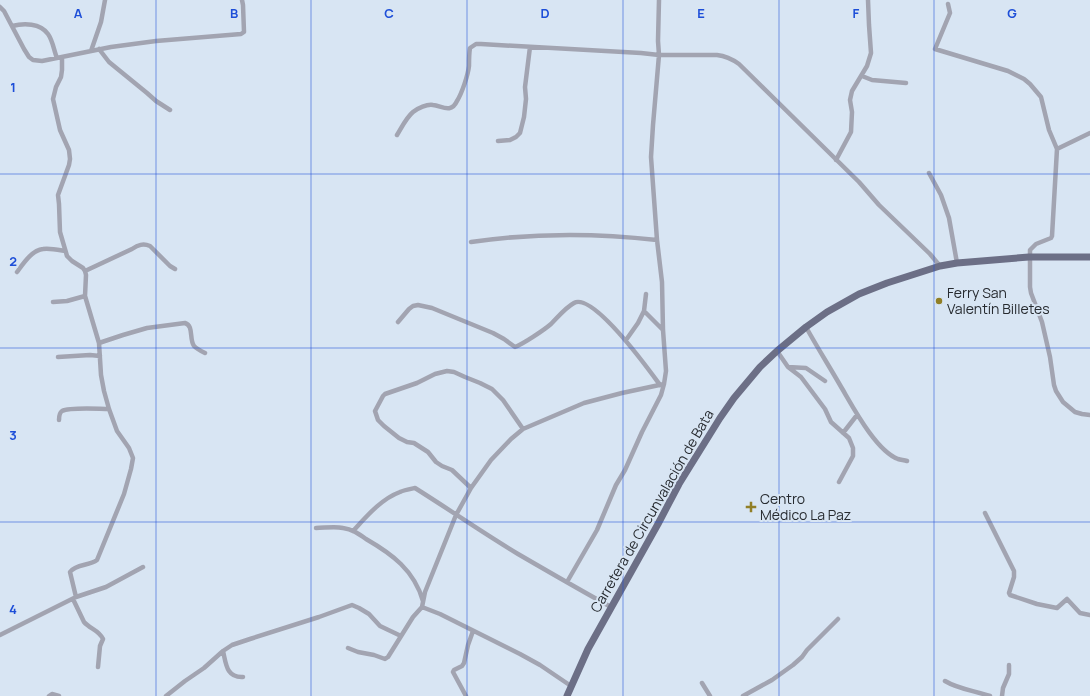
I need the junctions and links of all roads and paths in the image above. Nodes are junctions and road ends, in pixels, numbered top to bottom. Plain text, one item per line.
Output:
1 (105, 0) edge
2 (242, 0) edge
3 (659, 0) edge
4 (868, 0) edge
5 (948, 4) dead end
6 (0, 7) edge
7 (12, 26) junction
8 (530, 46) junction
9 (99, 49) junction
10 (91, 51) junction
11 (659, 55) junction
12 (62, 57) junction
13 (56, 58) junction
14 (862, 76) junction
15 (906, 83) dead end
16 (170, 110) dead end
17 (1090, 132) edge
18 (397, 135) dead end
19 (498, 141) dead end
20 (1057, 149) junction
21 (836, 160) junction
22 (929, 173) dead end
23 (656, 240) junction
24 (472, 242) dead end
25 (65, 251) junction
26 (1090, 257) edge
27 (1029, 258) junction
28 (957, 262) junction
29 (940, 266) junction
30 (175, 269) dead end
31 (84, 271) junction
32 (17, 272) dead end
33 (646, 294) dead end
34 (85, 296) junction
35 (53, 302) dead end
36 (644, 311) junction
37 (398, 322) dead end
38 (806, 327) junction
39 (663, 330) junction
40 (626, 340) junction
41 (99, 343) junction
42 (777, 351) junction
43 (205, 353) dead end
44 (100, 356) junction
45 (58, 357) dead end
46 (788, 367) junction
47 (825, 381) dead end
48 (662, 384) junction
49 (109, 409) junction
50 (857, 415) junction
51 (1090, 416) edge
52 (59, 420) dead end
53 (523, 429) junction
54 (843, 433) junction
55 (907, 461) dead end
56 (839, 482) dead end
57 (471, 488) junction
58 (985, 513) dead end
59 (456, 515) junction
60 (316, 528) dead end
61 (353, 531) junction
62 (143, 567) dead end
63 (566, 582) junction
64 (74, 598) junction
65 (423, 604) junction
66 (611, 607) junction
67 (1090, 615) edge
68 (838, 619) dead end
69 (473, 631) junction
70 (0, 635) edge
71 (401, 636) junction
72 (348, 648) dead end
73 (223, 651) junction
74 (1009, 665) dead end
75 (98, 667) dead end
76 (243, 677) dead end
77 (946, 681) dead end
78 (702, 682) dead end
79 (571, 686) junction
80 (49, 696) edge
81 (59, 696) edge
82 (166, 696) edge
83 (466, 696) edge
84 (567, 696) edge
85 (710, 696) edge
86 (743, 696) edge
87 (990, 696) edge
88 (1002, 696) edge

1 - 10 street
2 - 9 street
3 - 11 street
4 - 14 street
5 - 20 street
6 - 7 street
7 - 13 street
7 - 13 street
8 - 11 street
8 - 18 street
8 - 19 street
9 - 10 street
9 - 16 street
10 - 12 street
11 - 21 street
11 - 23 street
12 - 13 street
12 - 25 street
14 - 15 street
14 - 21 street
17 - 20 street
20 - 27 street
21 - 29 street
22 - 28 street
23 - 24 street
23 - 39 street
25 - 31 street
25 - 32 street
26 - 27 main road, Carretera de Circunvalación de Bata
27 - 28 main road, Carretera de Circunvalación de Bata
27 - 51 street
28 - 29 main road, Carretera de Circunvalación de Bata
29 - 38 main road, Carretera de Circunvalación de Bata
30 - 31 street
31 - 34 street
33 - 36 street
34 - 35 street
34 - 41 street
36 - 39 street
36 - 40 street
37 - 40 street
38 - 42 main road, Carretera de Circunvalación de Bata
38 - 50 street
39 - 48 street
40 - 48 street
41 - 43 street
41 - 44 street
42 - 46 street
42 - 66 main road, Carretera de Circunvalación de Bata
44 - 45 street
44 - 49 street
46 - 47 street
46 - 54 street
48 - 53 street
48 - 63 street
49 - 52 street
49 - 64 street
50 - 54 street
50 - 55 street
53 - 57 street
53 - 57 street
54 - 56 street
57 - 59 street
58 - 67 street
59 - 61 street
59 - 63 street
59 - 65 street
60 - 61 street
61 - 65 street
62 - 64 street
63 - 66 street
64 - 70 street
64 - 75 street
65 - 69 street
65 - 71 street
66 - 79 main road, Carretera de Circunvalación de Bata
68 - 86 street
69 - 79 street
69 - 83 street
71 - 72 street
71 - 73 street
73 - 76 street
73 - 82 street
74 - 88 street
77 - 87 street
78 - 85 street
79 - 84 main road, Carretera de Circunvalación de Bata
80 - 81 street

